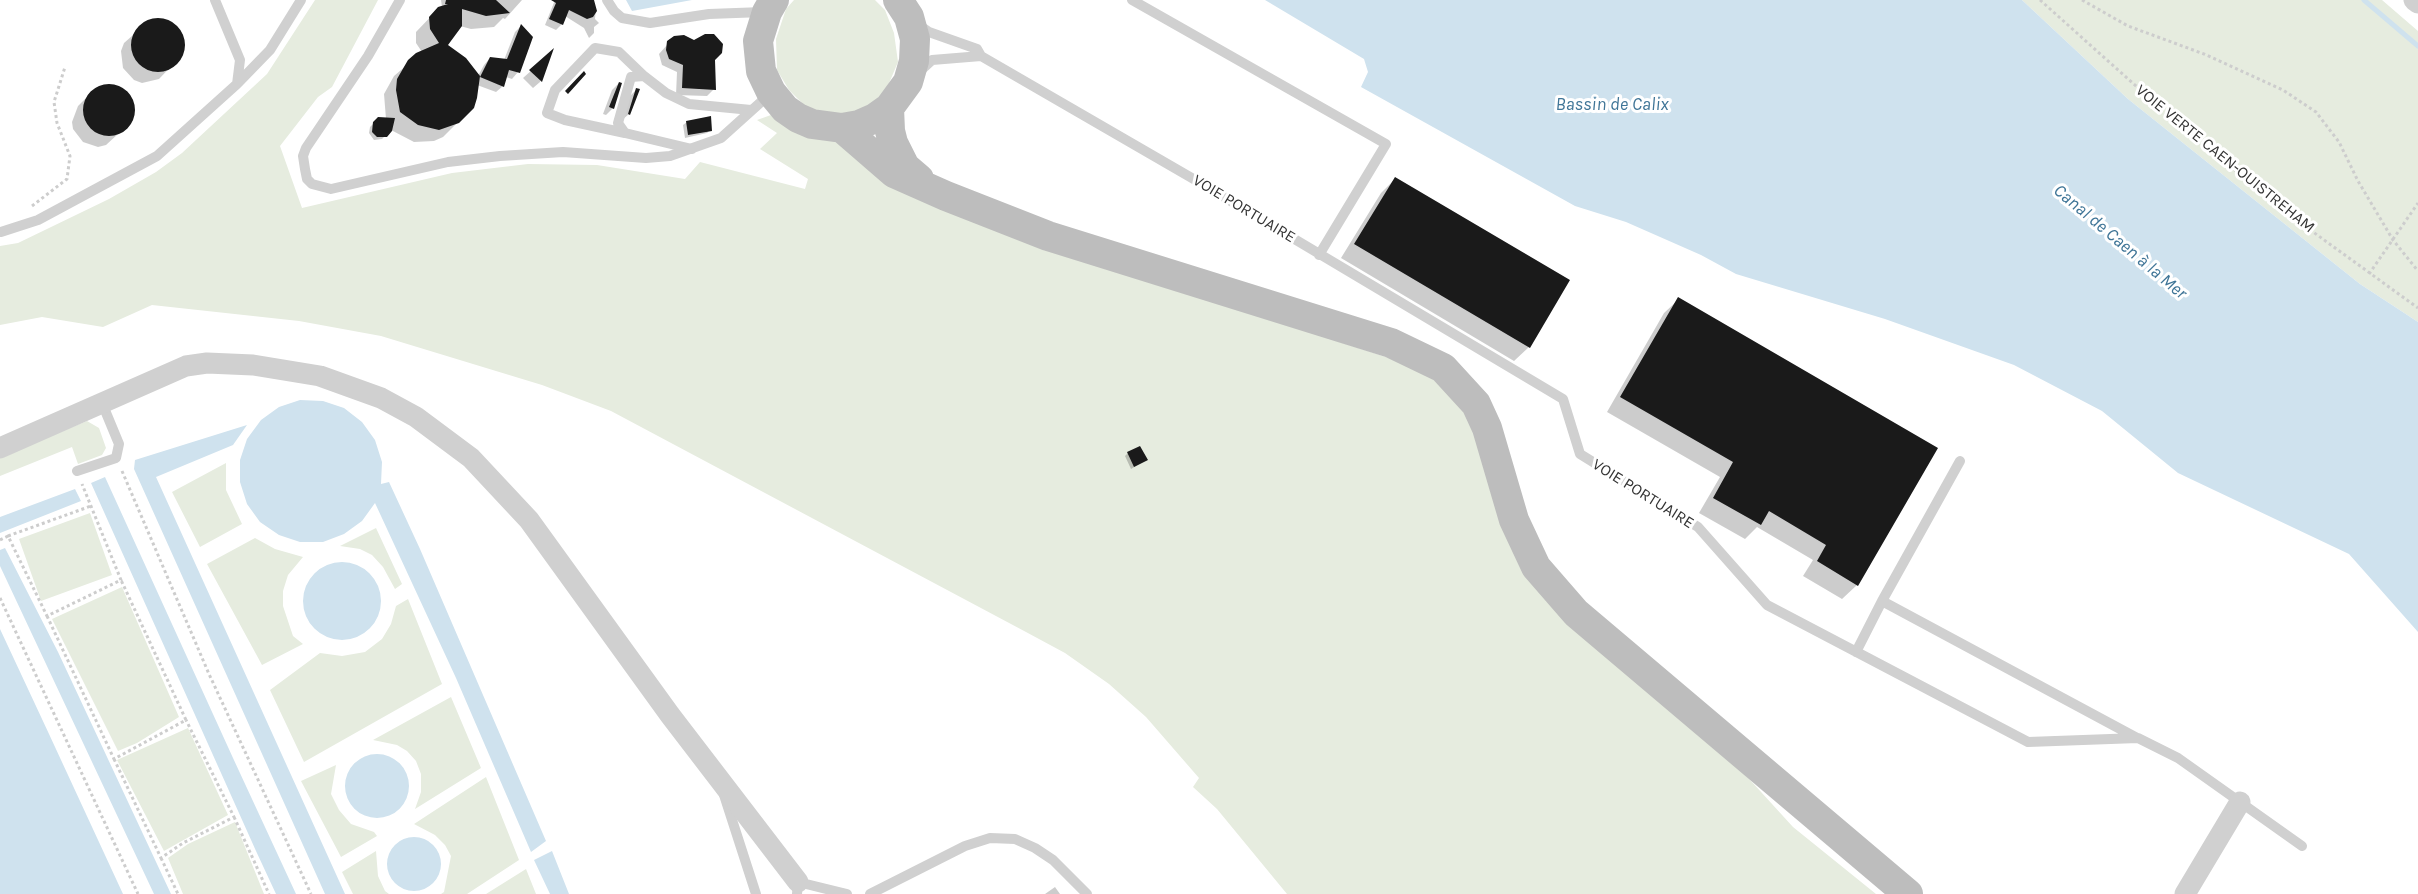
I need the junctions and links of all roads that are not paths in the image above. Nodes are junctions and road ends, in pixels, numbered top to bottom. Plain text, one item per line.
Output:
1 (215, 0) edge
2 (301, 0) edge
3 (400, 0) edge
4 (607, 0) edge
5 (1132, 0) edge
6 (2414, 0) edge
7 (2418, 3) edge
8 (771, 6) edge
9 (904, 9) edge
10 (985, 59) junction
11 (644, 76) junction
12 (908, 82) junction
13 (237, 84) junction
14 (761, 101) junction
15 (889, 108) junction
16 (842, 128) junction
17 (625, 133) junction
18 (693, 149) junction
19 (933, 190) junction
20 (2, 229) edge
21 (1319, 255) junction
22 (102, 403) junction
23 (0, 448) edge
24 (1960, 461) dead end
25 (77, 471) road end
26 (1882, 601) junction
27 (1856, 652) junction
28 (2138, 738) junction
29 (718, 778) junction
30 (2240, 802) junction
31 (2302, 846) dead end
32 (797, 888) edge
33 (756, 894) edge
34 (848, 894) edge
35 (870, 894) edge
36 (1087, 894) edge
37 (1908, 894) edge
38 (2185, 894) edge

1 - 13 lane
2 - 13 lane
3 - 18 lane
4 - 8 lane
5 - 21 lane
6 - 7 street
8 - 14 street
9 - 10 lane, VOIE PORTUAIRE
9 - 12 street
10 - 12 lane
10 - 21 lane, VOIE PORTUAIRE
11 - 14 lane
11 - 17 lane
11 - 17 lane
12 - 15 street
13 - 20 lane
14 - 16 street
14 - 18 lane
15 - 16 street
15 - 19 street
16 - 19 street
17 - 18 lane
19 - 37 street
21 - 27 lane, VOIE PORTUAIRE
22 - 23 street
22 - 25 lane
22 - 29 street
24 - 26 lane
26 - 27 lane
26 - 28 lane
27 - 28 lane, VOIE PORTUAIRE
28 - 30 lane, VOIE PORTUAIRE
29 - 32 street
29 - 33 lane
30 - 31 lane, VOIE PORTUAIRE
30 - 38 street
32 - 34 lane
35 - 36 lane

